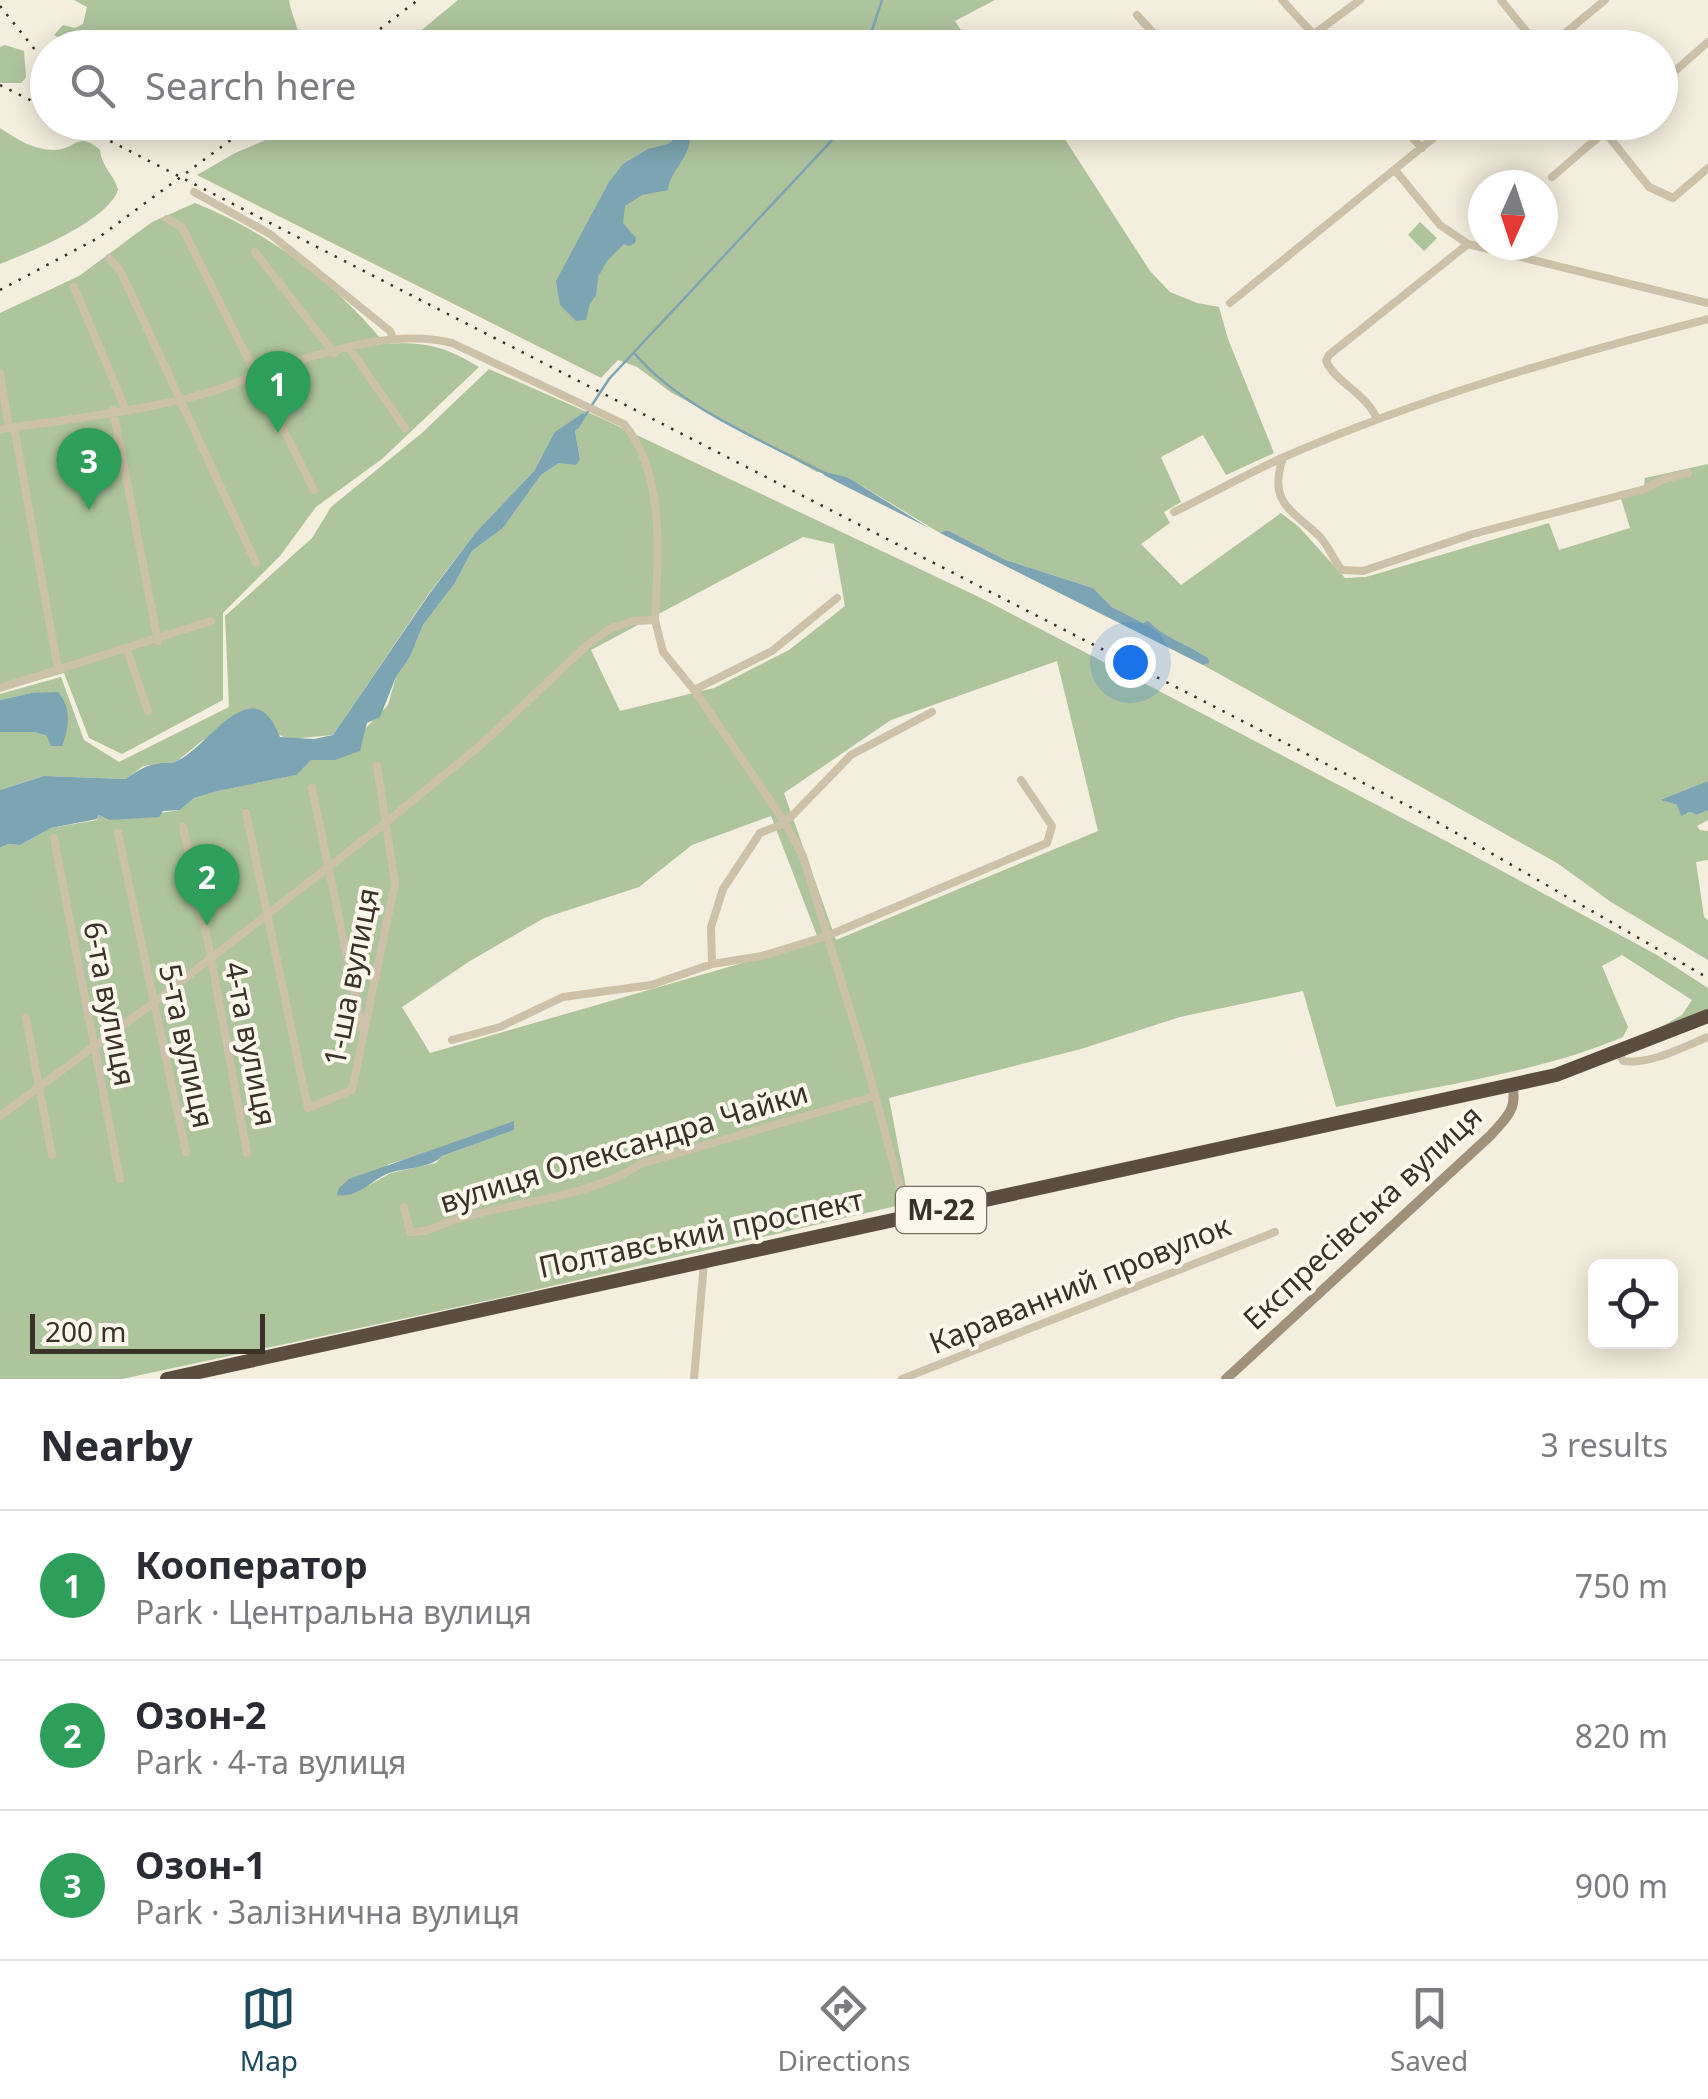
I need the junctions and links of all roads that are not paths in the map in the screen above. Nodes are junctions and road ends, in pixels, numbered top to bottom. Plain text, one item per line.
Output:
1 (1282, 0) edge
2 (1360, 0) edge
3 (1501, 0) edge
4 (1604, 0) edge
5 (1138, 16) dead end
6 (1151, 30) edge
7 (1310, 30) edge
8 (1323, 30) edge
9 (1523, 30) edge
10 (1568, 30) edge
11 (1708, 42) edge
12 (1678, 68) edge
13 (1415, 140) edge
14 (1432, 140) edge
15 (1596, 140) edge
16 (1612, 140) edge
17 (1422, 148) junction
18 (1708, 168) edge
19 (1395, 170) junction
20 (1558, 172) edge
21 (194, 192) dead end
22 (167, 219) dead end
23 (1468, 244) joint
24 (255, 252) dead end
25 (109, 258) dead end
26 (1532, 260) edge
27 (74, 287) dead end
28 (1230, 303) dead end
29 (1708, 304) edge
30 (1708, 319) edge
31 (392, 338) junction
32 (350, 348) junction
33 (334, 353) junction
34 (254, 372) junction
35 (0, 373) edge
36 (181, 398) junction
37 (125, 408) junction
38 (114, 410) junction
39 (1377, 420) junction
40 (8, 428) edge
41 (406, 428) dead end
42 (1283, 458) junction
43 (1688, 473) dead end
44 (314, 490) dead end
45 (1174, 512) dead end
46 (256, 563) dead end
47 (837, 598) dead end
48 (655, 620) junction
49 (212, 621) dead end
50 (158, 640) junction
51 (127, 650) junction
52 (58, 668) junction
53 (0, 688) edge
54 (694, 690) junction
55 (148, 711) dead end
56 (932, 712) dead end
57 (377, 766) dead end
58 (1021, 780) dead end
59 (312, 788) dead end
60 (246, 813) dead end
61 (785, 823) junction
62 (384, 824) junction
63 (183, 827) dead end
64 (118, 833) dead end
65 (54, 838) dead end
66 (326, 869) junction
67 (267, 914) junction
68 (827, 936) junction
69 (210, 959) junction
70 (712, 964) junction
71 (154, 1003) junction
72 (1708, 1016) edge
73 (26, 1018) dead end
74 (364, 1034) junction
75 (1708, 1037) edge
76 (452, 1040) dead end
77 (95, 1046) junction
78 (1620, 1052) junction
79 (1512, 1084) junction
80 (40, 1086) junction
81 (875, 1096) junction
82 (0, 1116) edge
83 (186, 1152) dead end
84 (247, 1153) dead end
85 (52, 1156) dead end
86 (120, 1179) dead end
87 (404, 1207) dead end
88 (908, 1217) junction
89 (1275, 1232) dead end
90 (704, 1262) junction
91 (166, 1379) edge
92 (694, 1379) edge
93 (902, 1379) edge
94 (1226, 1379) edge

1 - 7 street
2 - 8 street
3 - 9 street
4 - 10 street
5 - 6 street
11 - 12 street
13 - 17 street
14 - 17 street
15 - 20 street
16 - 18 street
17 - 19 street
19 - 23 street
19 - 28 street
21 - 31 street
22 - 34 street
23 - 39 street
24 - 33 street
25 - 36 street
26 - 29 street
27 - 37 street
30 - 39 street
31 - 32 street
31 - 48 street
32 - 33 street
32 - 41 street
33 - 34 street
34 - 36 street
34 - 44 street
35 - 40 street
36 - 37 street
36 - 46 street
37 - 38 street
38 - 40 street
38 - 50 street
39 - 42 street
40 - 52 street
42 - 43 street
42 - 45 street
47 - 54 street
48 - 54 street
48 - 62 street
49 - 50 street
50 - 51 street
51 - 52 street
51 - 55 street
52 - 53 street
54 - 61 street
56 - 61 street
57 - 62 street, 1-ша вулиця
58 - 68 street
59 - 66 street
60 - 67 street
61 - 68 street
61 - 70 street
62 - 66 street
62 - 74 street, 1-ша вулиця
63 - 69 street, 4-та вулиця
64 - 71 street, 5-та вулиця
65 - 77 street, 6-та вулиця
66 - 67 street
66 - 74 street
67 - 69 street
67 - 74 street, 1-ша вулиця
68 - 70 street
68 - 81 street
69 - 71 street
69 - 84 street, 4-та вулиця
70 - 76 street
71 - 77 street
71 - 83 street, 5-та вулиця
72 - 78 highway, Полтавський проспект / М-22
73 - 80 street
75 - 78 street
77 - 80 street
77 - 86 street, 6-та вулиця
78 - 79 highway, Полтавський проспект / М-22
79 - 88 highway, Полтавський проспект / М-22
79 - 94 street, Експресівська вулиця
80 - 82 street
80 - 85 street
81 - 87 street, вулиця Олександра Чайки
81 - 88 street
88 - 90 highway, Полтавський проспект / М-22
89 - 93 street, Караванний провулок
90 - 91 highway, Полтавський проспект / М-22
90 - 92 street

